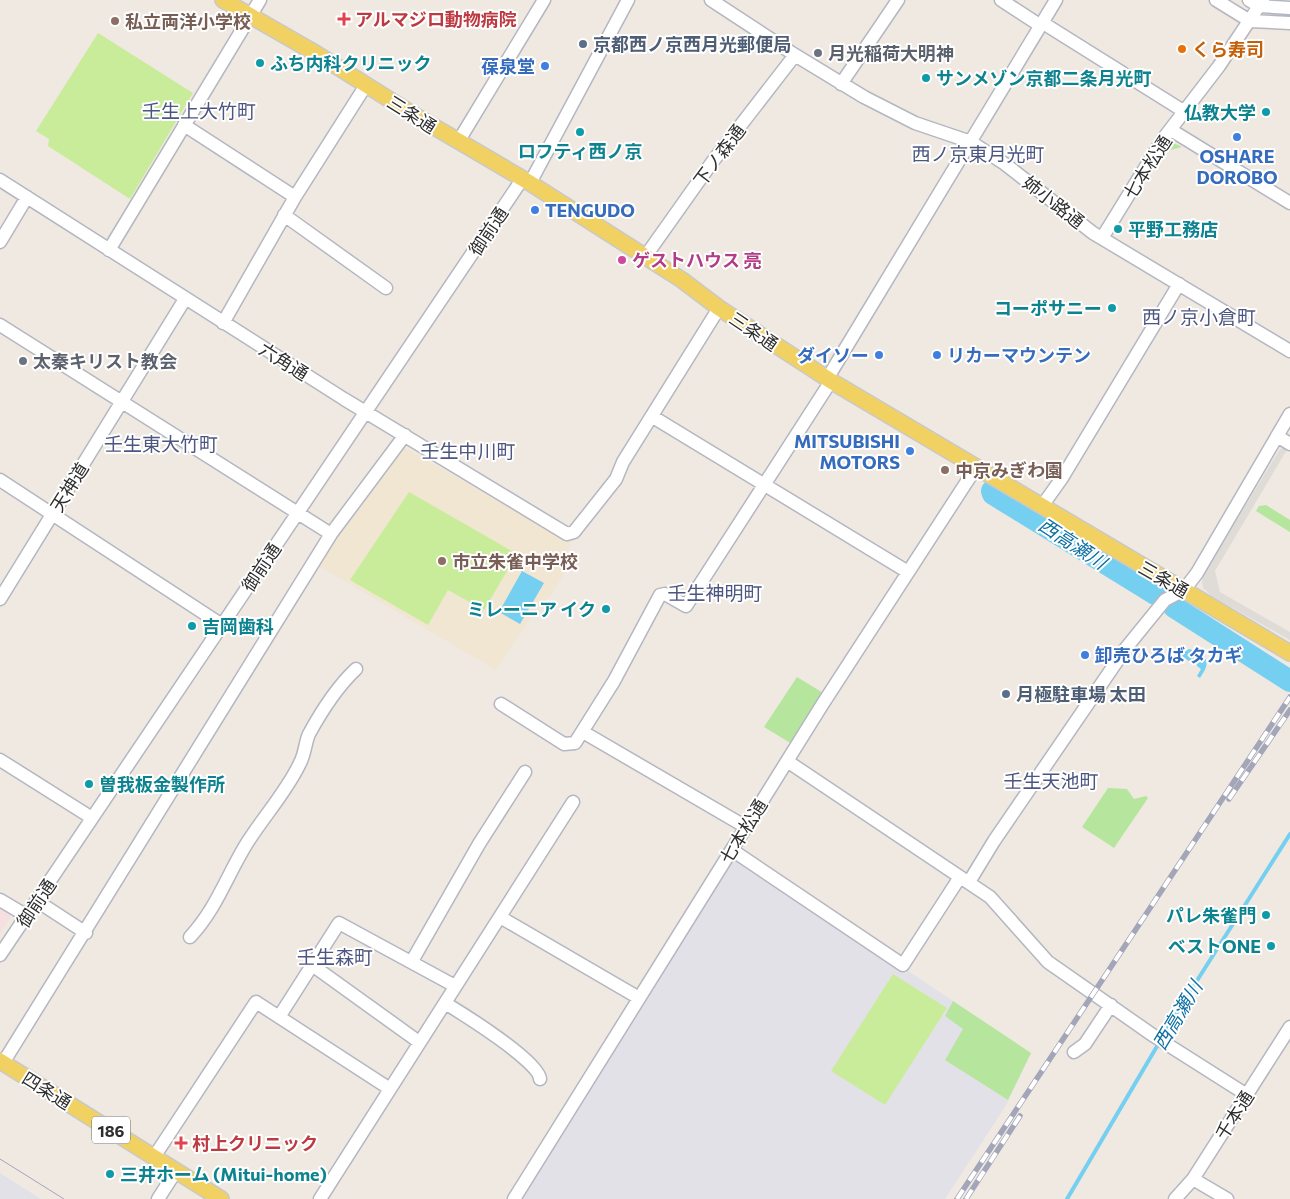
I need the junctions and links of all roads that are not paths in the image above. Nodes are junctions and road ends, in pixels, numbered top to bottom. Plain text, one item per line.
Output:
1 (223, 0) edge
2 (260, 0) edge
3 (544, 0) edge
4 (628, 0) edge
5 (711, 0) edge
6 (898, 0) edge
7 (1001, 0) edge
8 (1056, 0) edge
9 (1216, 0) edge
10 (1257, 2) edge
11 (1290, 8) edge
12 (250, 14) junction
13 (1250, 21) junction
14 (1290, 23) edge
15 (1042, 24) junction
16 (795, 55) junction
17 (841, 84) junction
18 (366, 85) junction
19 (1184, 112) junction
20 (184, 125) junction
21 (1171, 130) junction
22 (458, 142) junction
23 (970, 142) junction
24 (0, 180) edge
25 (526, 181) junction
26 (26, 197) junction
27 (295, 197) junction
28 (1290, 203) edge
29 (284, 215) junction
30 (1102, 238) junction
31 (0, 242) edge
32 (109, 250) junction
33 (645, 257) junction
34 (1179, 284) junction
35 (386, 288) dead end
36 (185, 299) junction
37 (719, 308) junction
38 (223, 323) junction
39 (0, 325) edge
40 (1290, 351) edge
41 (829, 380) junction
42 (121, 402) junction
43 (365, 412) junction
44 (1290, 414) edge
45 (653, 416) junction
46 (405, 435) junction
47 (1277, 436) junction
48 (1290, 444) edge
49 (977, 466) junction
50 (0, 480) edge
51 (764, 484) junction
52 (1042, 506) junction
53 (52, 514) junction
54 (297, 514) junction
55 (331, 534) junction
56 (908, 572) junction
57 (1184, 590) junction
58 (0, 599) edge
59 (222, 625) junction
60 (1290, 653) edge
61 (356, 669) dead end
62 (501, 704) dead end
63 (583, 732) junction
64 (0, 760) edge
65 (787, 761) junction
66 (525, 772) dead end
67 (573, 802) dead end
68 (92, 818) junction
69 (746, 827) junction
70 (732, 850) junction
71 (965, 880) junction
72 (0, 900) edge
73 (37, 901) junction
74 (27, 916) junction
75 (500, 917) junction
76 (86, 932) junction
77 (190, 937) dead end
78 (0, 954) edge
79 (412, 961) junction
80 (312, 965) junction
81 (455, 986) junction
82 (640, 998) junction
83 (446, 1002) junction
84 (1110, 1005) junction
85 (279, 1017) junction
86 (1290, 1027) edge
87 (419, 1042) junction
88 (1074, 1052) dead end
89 (1, 1062) edge
90 (540, 1079) dead end
91 (390, 1089) junction
92 (1247, 1095) junction
93 (154, 1157) junction
94 (176, 1171) junction
95 (1193, 1179) junction
96 (158, 1199) edge
97 (221, 1199) edge
98 (320, 1199) edge
99 (514, 1199) edge
100 (1175, 1199) edge
101 (1227, 1199) edge

1 - 12 main road, 三条通
2 - 12 street
3 - 22 street
4 - 25 street, 御前通
5 - 16 street, 姉小路通
6 - 17 street
7 - 15 street
8 - 15 street
9 - 13 street
10 - 11 street
10 - 13 street, 七本松通
12 - 18 main road, 三条通
12 - 20 street
13 - 14 street
13 - 19 street, 七本松通
15 - 19 street
15 - 23 street
16 - 17 street, 姉小路通
16 - 33 street, 下ノ森通
17 - 23 street, 姉小路通
18 - 22 main road, 三条通
18 - 27 street
19 - 21 street, 七本松通
20 - 27 street
20 - 32 street
21 - 28 street
21 - 30 street, 七本松通
22 - 25 main road, 三条通
23 - 30 street, 姉小路通
23 - 41 street
24 - 26 street, 六角通
25 - 33 main road, 三条通
25 - 43 street, 御前通
26 - 31 street
26 - 32 street, 六角通
27 - 29 street
29 - 35 street
29 - 38 street
30 - 34 street, 姉小路通
32 - 36 street, 六角通
33 - 37 main road, 三条通
34 - 40 street, 姉小路通
34 - 52 street
36 - 38 street, 六角通
36 - 42 street, 天神道
37 - 41 main road, 三条通
37 - 45 street
38 - 43 street, 六角通
39 - 42 street
41 - 49 main road, 三条通
41 - 51 street
42 - 53 street, 天神道
42 - 54 street
43 - 46 street, 六角通
43 - 54 street, 御前通
44 - 47 street
45 - 46 street, 六角通
45 - 51 street
46 - 55 street
47 - 48 street
47 - 57 street
49 - 52 main road, 三条通
49 - 56 street, 七本松通
50 - 53 street
51 - 56 street
51 - 63 street
52 - 57 main road, 三条通
53 - 58 street, 天神道
53 - 59 street
54 - 55 street
54 - 59 street, 御前通
55 - 76 street
56 - 65 street, 七本松通
57 - 60 main road, 三条通
57 - 71 street
59 - 68 street, 御前通
61 - 77 street
62 - 63 street
63 - 69 street
64 - 68 street
65 - 69 street, 七本松通
65 - 71 street
66 - 79 street
67 - 75 street
68 - 73 street, 御前通
69 - 70 street, 七本松通
70 - 71 street
70 - 82 street, 七本松通
71 - 84 street
72 - 74 street
73 - 74 street, 御前通
73 - 76 street
74 - 78 street, 御前通
75 - 81 street
75 - 82 street
76 - 89 street
79 - 80 street
79 - 81 street
80 - 85 street
80 - 87 street
81 - 83 street
82 - 99 street, 七本松通
83 - 87 street
83 - 90 street
84 - 88 street
84 - 92 street
85 - 91 street
85 - 93 street
86 - 92 street, 千本通
87 - 91 street
89 - 93 main road, 四条通 / 186
91 - 98 street
92 - 95 street, 千本通
93 - 94 main road, 四条通 / 186
94 - 96 street
94 - 97 main road, 四条通 / 186
95 - 100 street, 千本通
95 - 101 street

